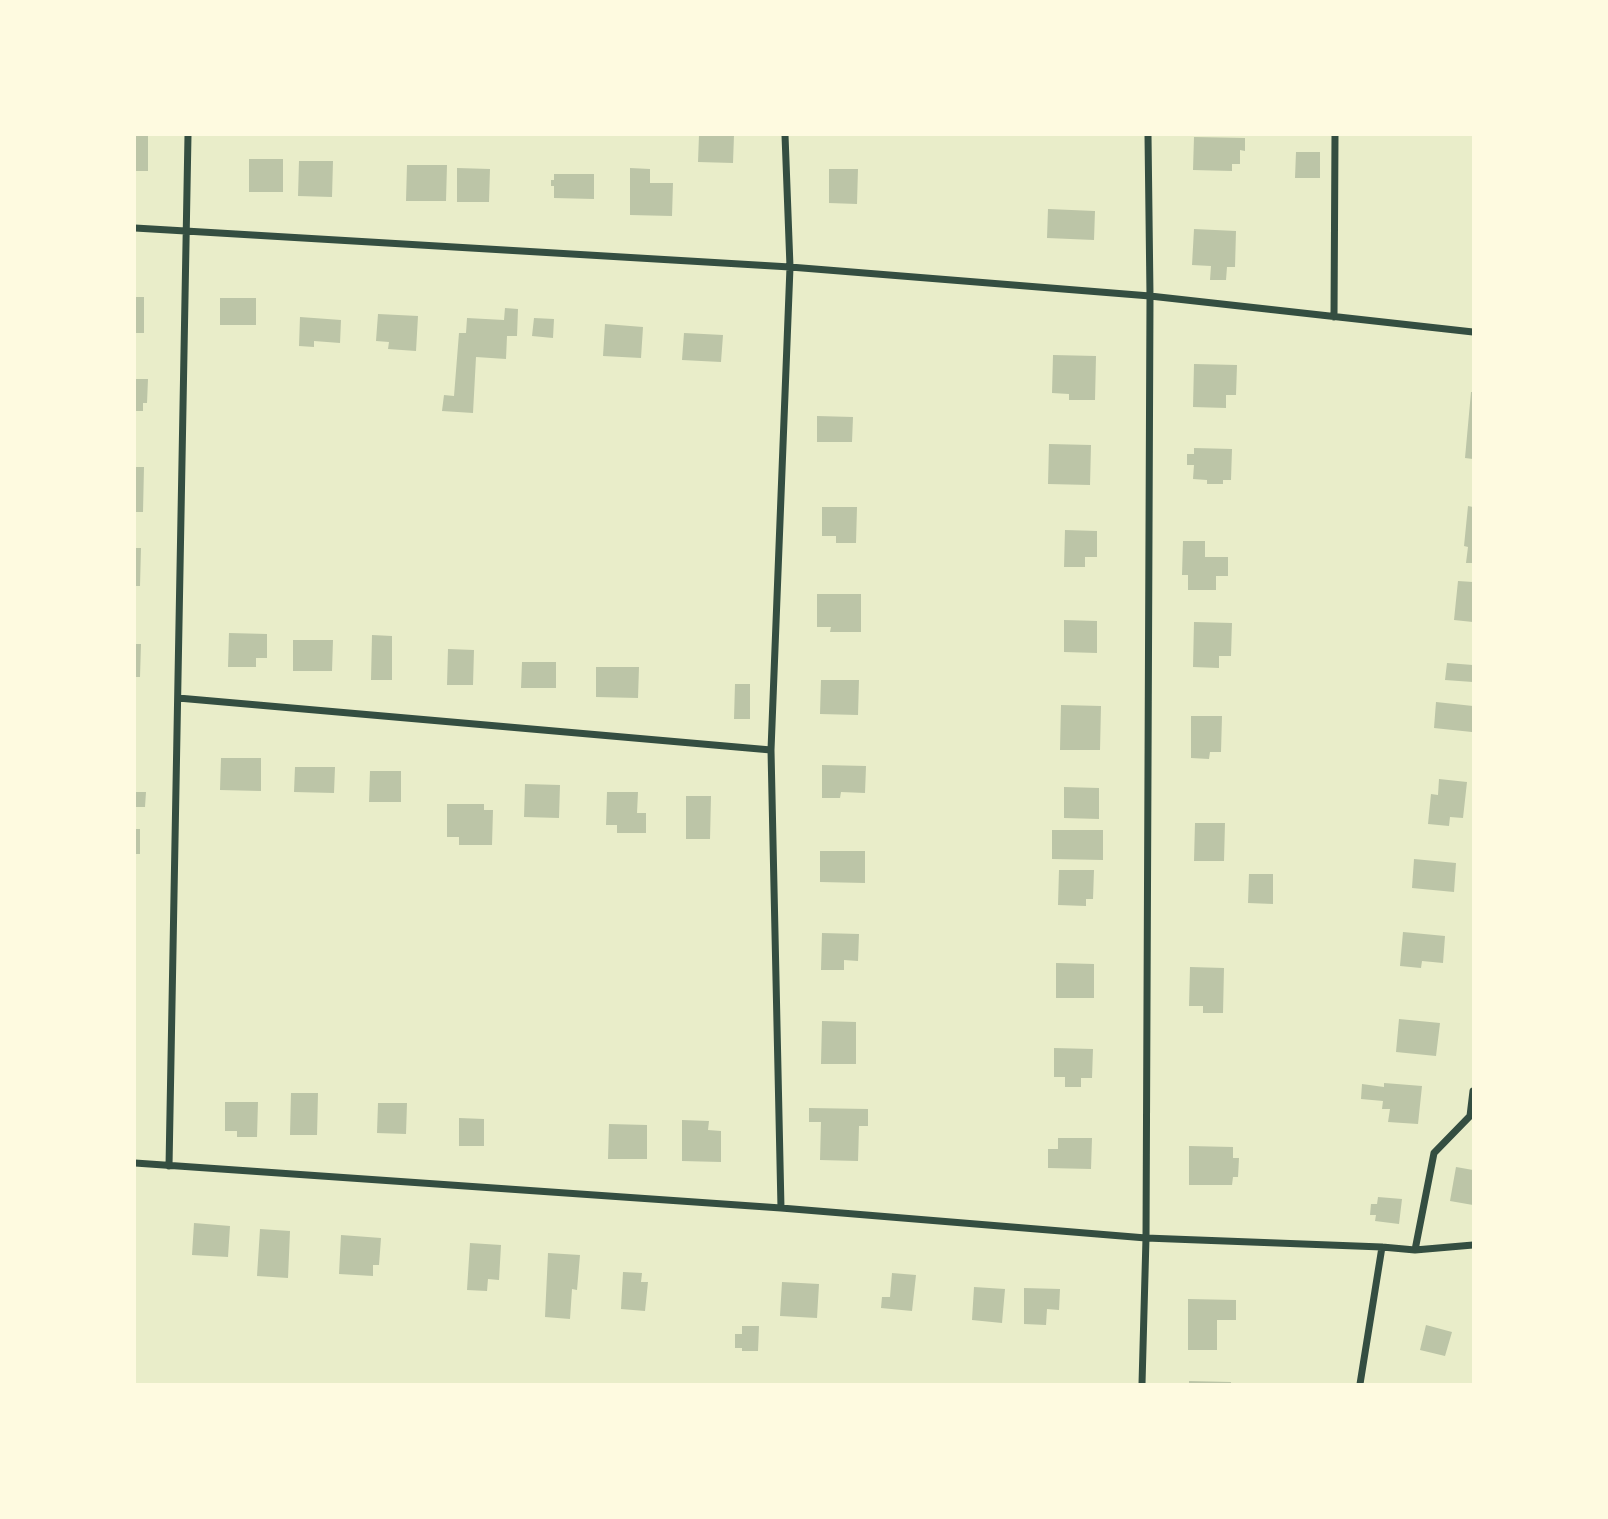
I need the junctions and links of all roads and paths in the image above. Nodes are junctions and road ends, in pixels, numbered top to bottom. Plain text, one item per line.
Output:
1 (188, 135) edge
2 (785, 135) edge
3 (1148, 135) edge
4 (1335, 135) edge
5 (135, 228) edge
6 (188, 231) junction
7 (790, 267) junction
8 (1150, 296) junction
9 (1334, 317) junction
10 (1473, 332) edge
11 (178, 698) junction
12 (771, 750) junction
13 (1473, 1091) edge
14 (135, 1163) edge
15 (169, 1166) junction
16 (781, 1208) junction
17 (1146, 1238) junction
18 (1473, 1245) edge
19 (1382, 1247) junction
20 (1415, 1250) junction
21 (1142, 1384) edge
22 (1360, 1384) edge

1 - 6 street
2 - 7 street
3 - 8 street
4 - 9 street
5 - 6 street
6 - 7 street
6 - 11 street
7 - 8 street
7 - 12 street
8 - 9 street
8 - 17 street
9 - 10 street
11 - 12 street
11 - 15 street
12 - 16 street
13 - 20 street
14 - 15 street
15 - 16 street
16 - 17 street
17 - 19 street
17 - 21 street
18 - 20 street
19 - 20 street
19 - 22 street

